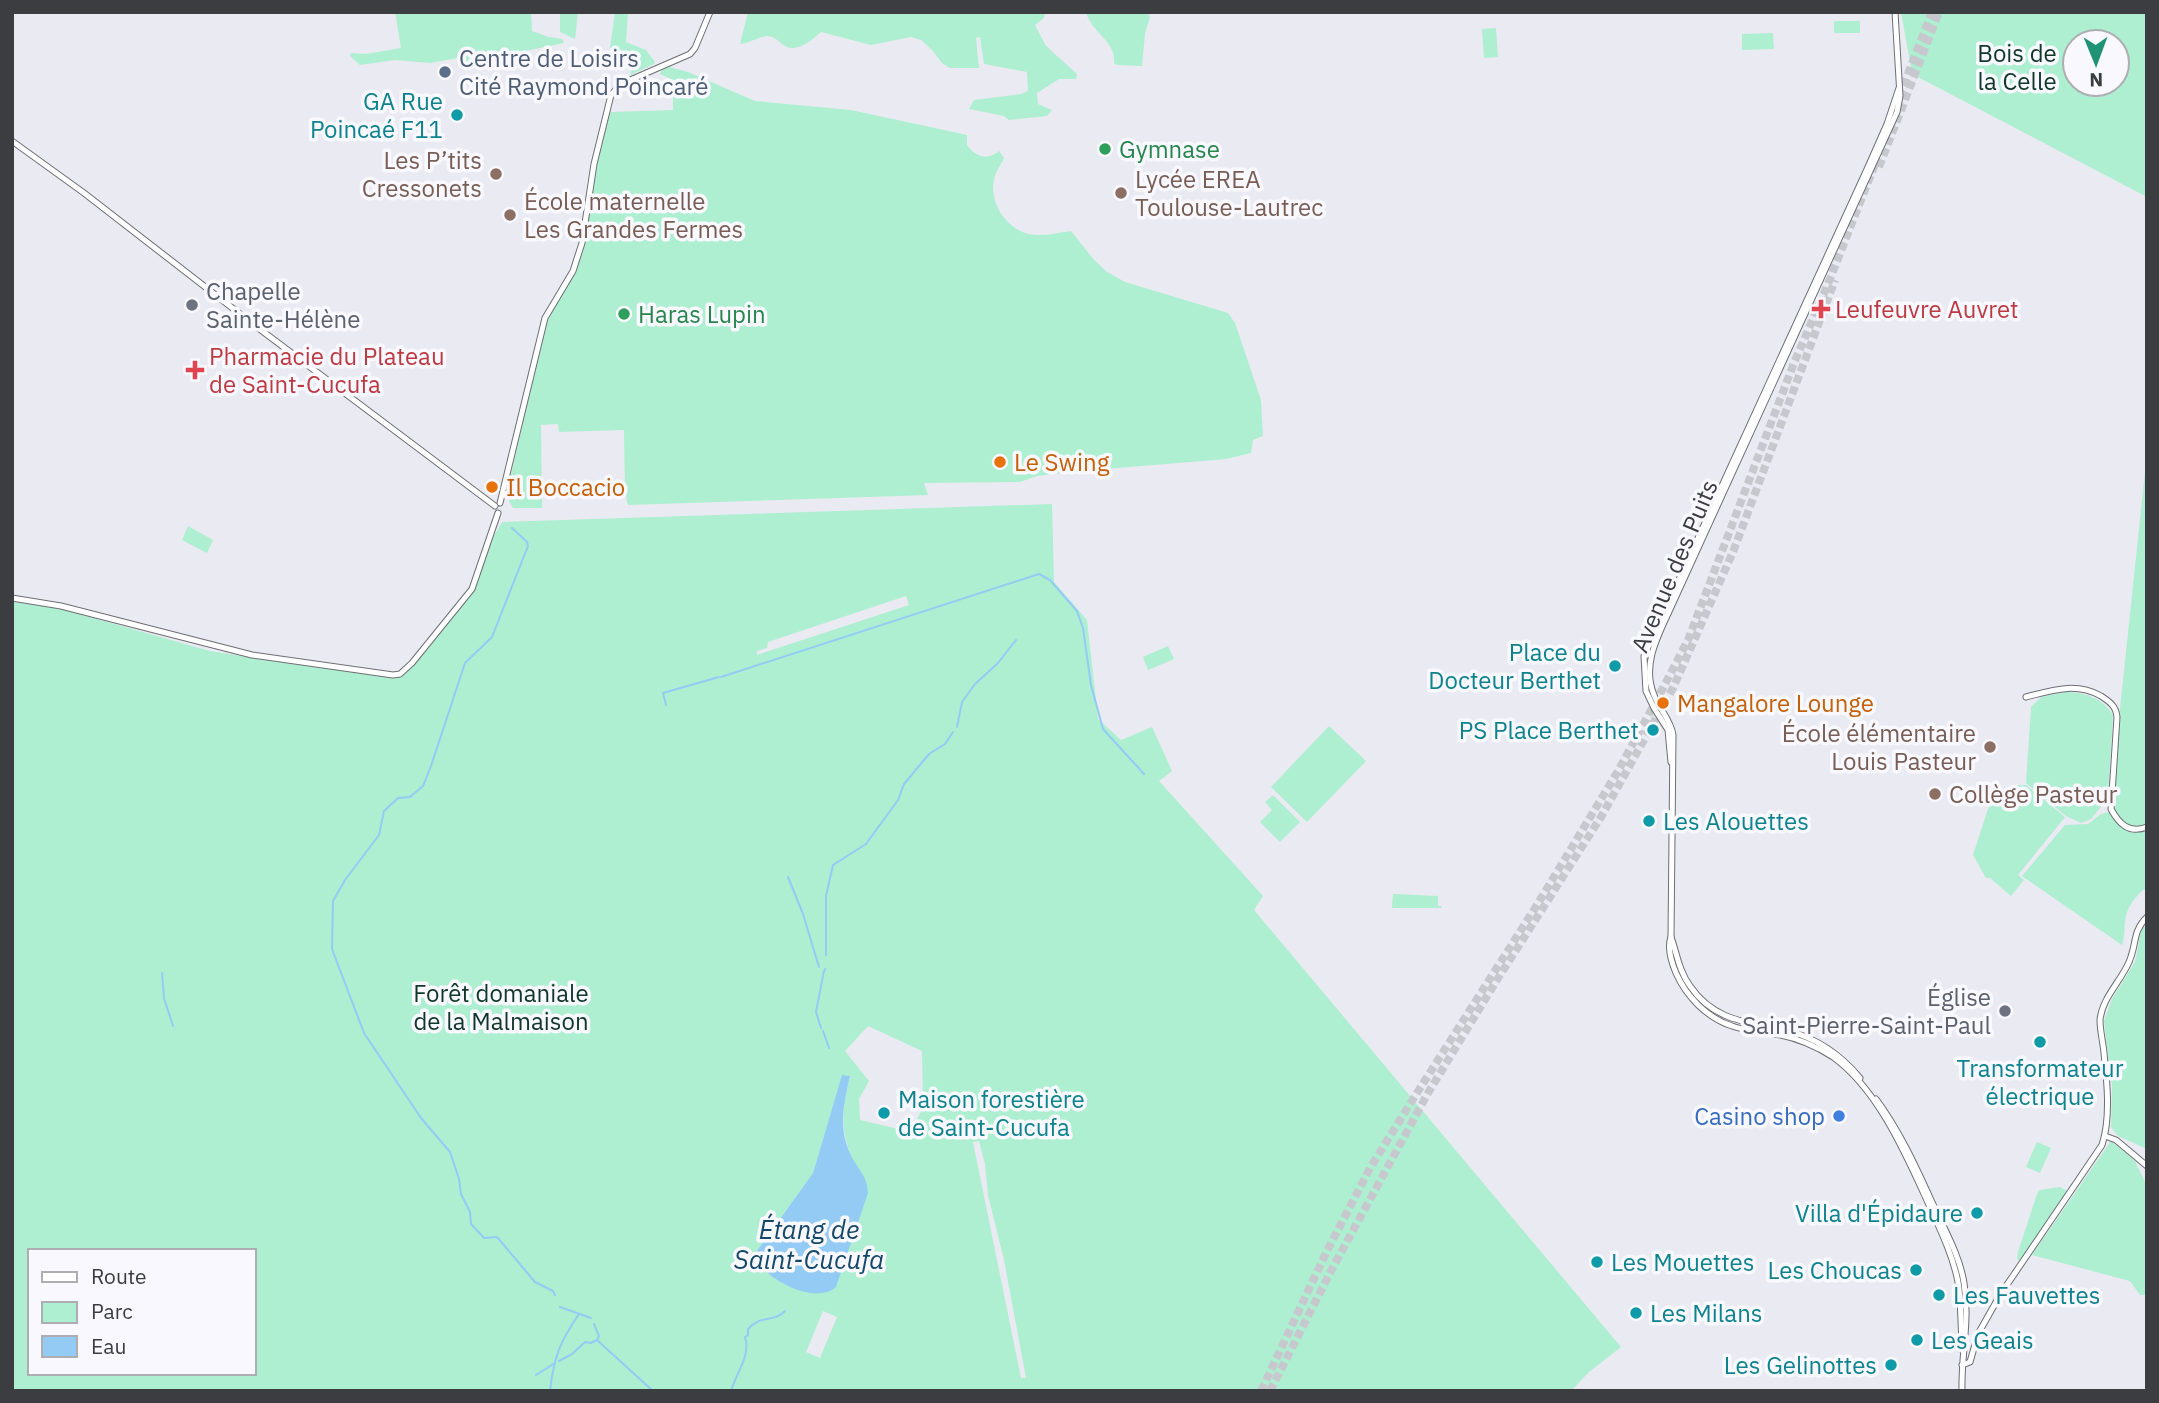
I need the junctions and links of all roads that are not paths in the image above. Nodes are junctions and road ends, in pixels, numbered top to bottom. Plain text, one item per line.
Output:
1 (710, 12) edge
2 (1895, 12) edge
3 (12, 141) edge
4 (498, 507) junction
5 (505, 510) dead end
6 (12, 598) edge
7 (2026, 697) dead end
8 (2147, 827) edge
9 (2147, 917) edge
10 (2105, 1136) junction
11 (2147, 1167) edge
12 (1962, 1365) junction
13 (1962, 1391) edge

1 - 4 street
2 - 12 street, Avenue des Puits
3 - 4 street
4 - 5 street
4 - 6 street
7 - 8 street
9 - 10 street
10 - 11 street
10 - 12 street
12 - 13 street, Avenue des Puits

